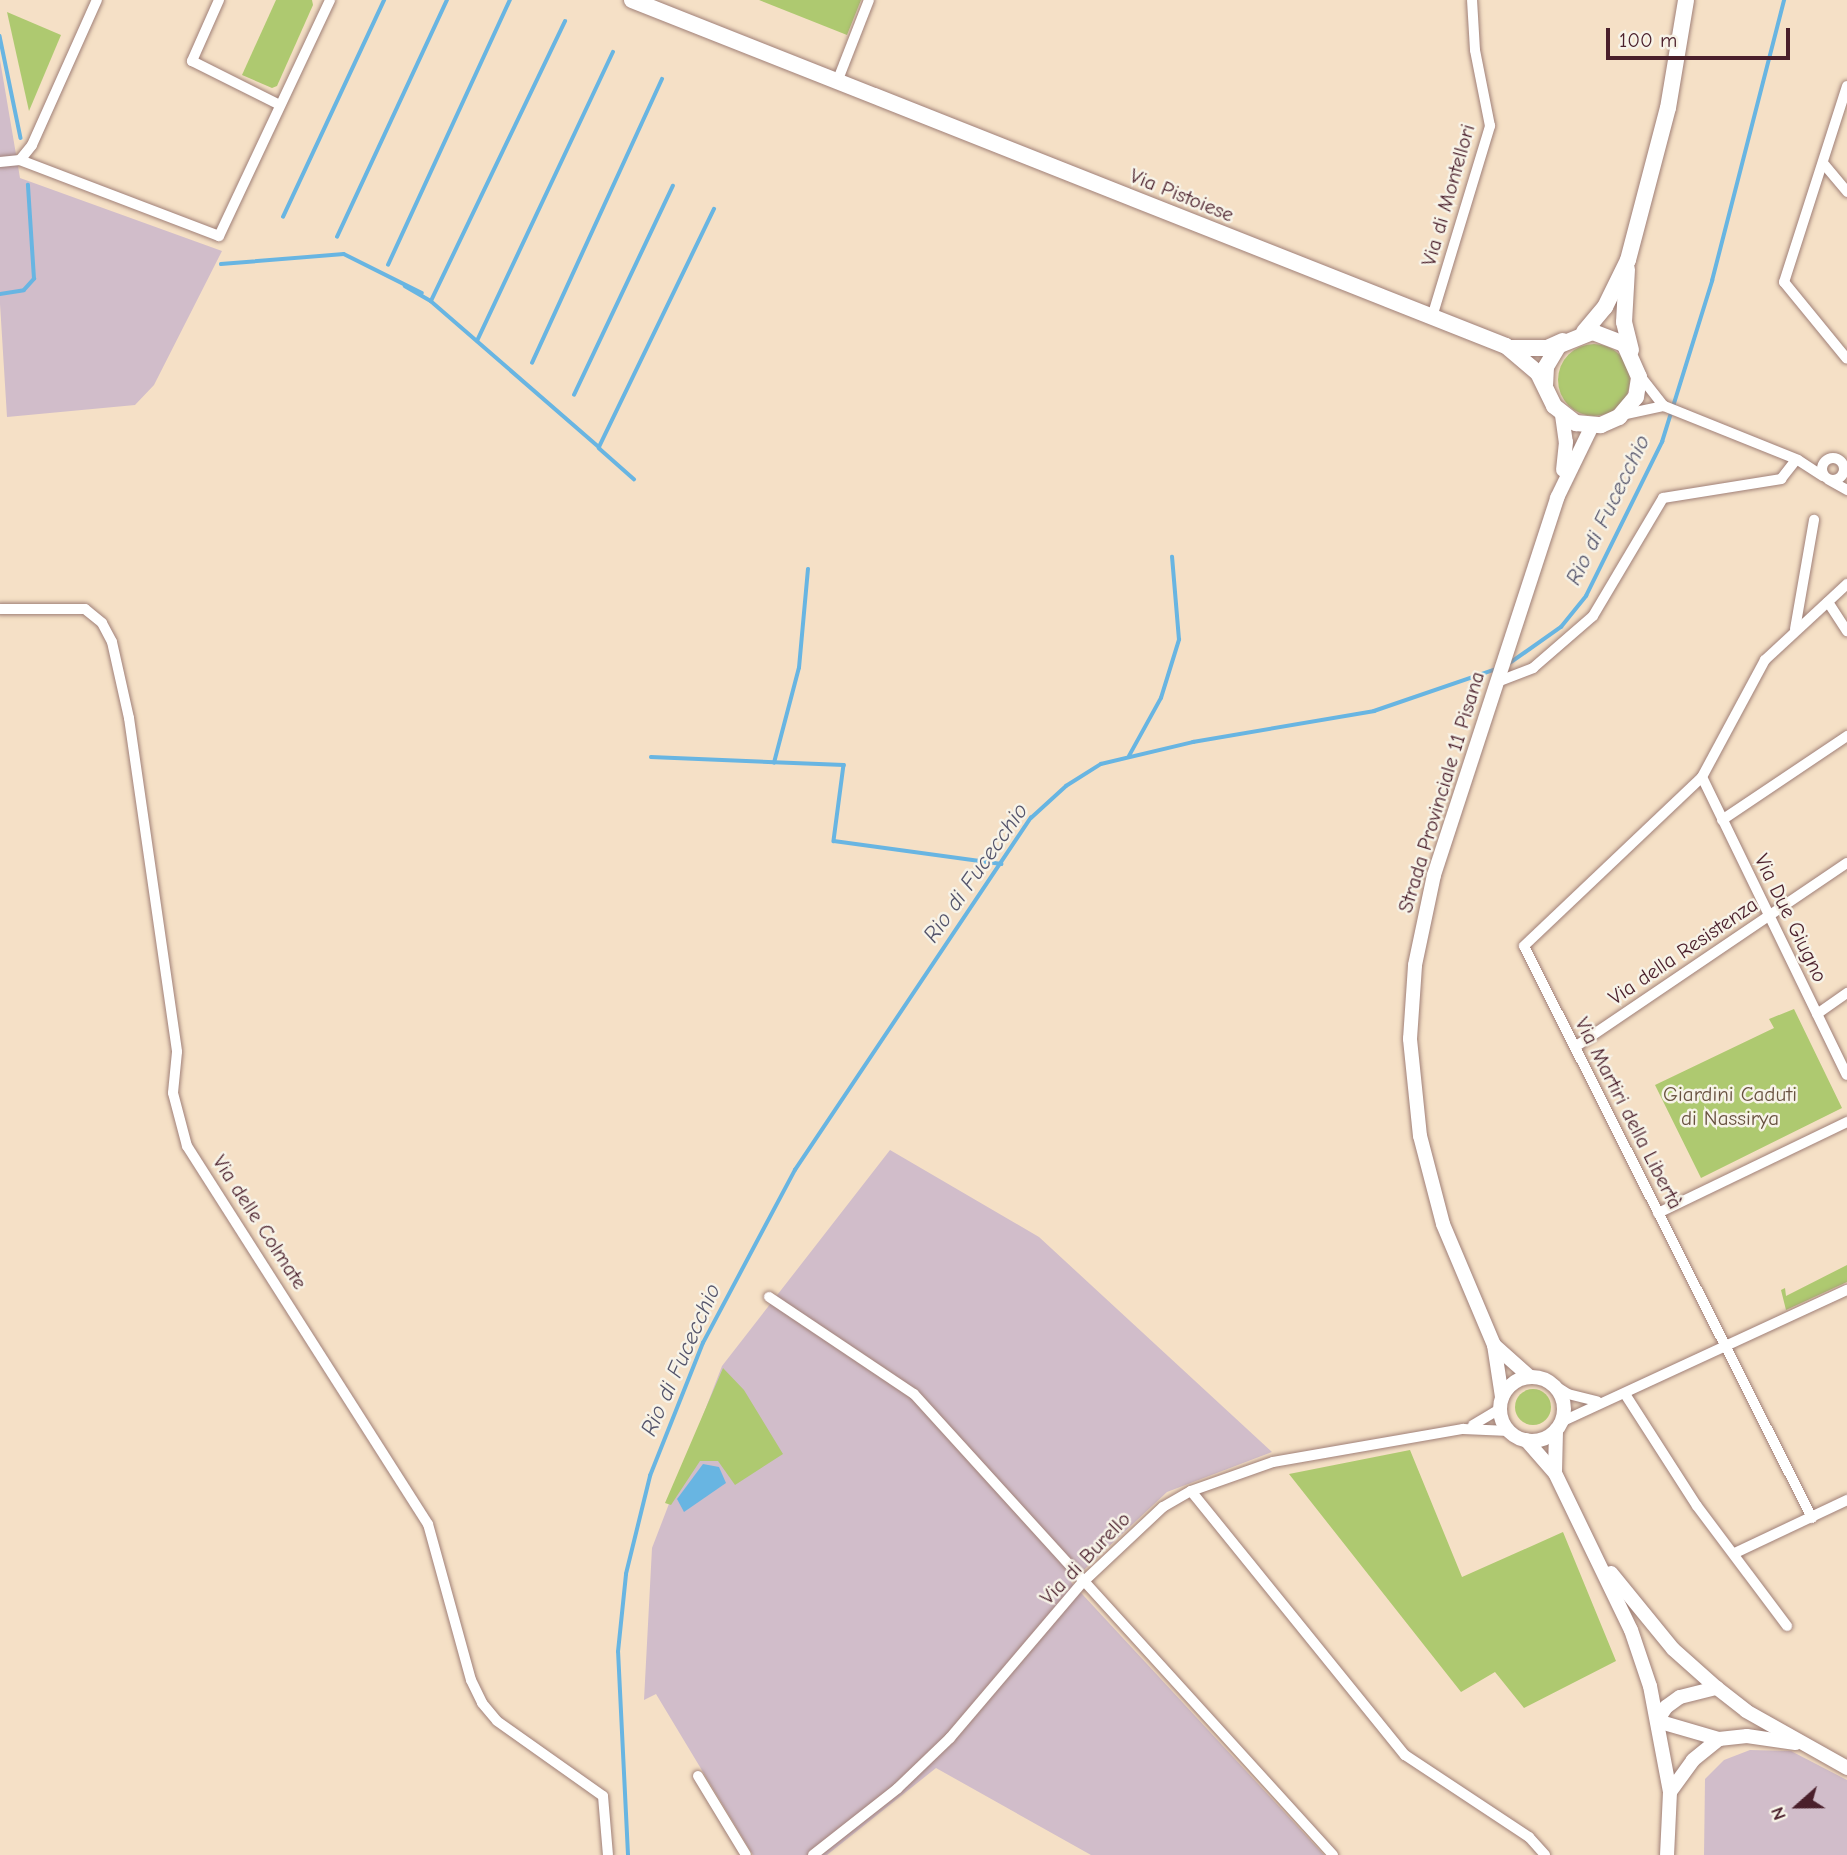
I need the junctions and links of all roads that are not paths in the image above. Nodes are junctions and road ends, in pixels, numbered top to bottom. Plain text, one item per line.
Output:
1 (97, 0) edge
2 (219, 0) edge
3 (330, 0) edge
4 (632, 0) edge
5 (869, 0) edge
6 (1472, 0) edge
7 (1686, 0) edge
8 (837, 82) junction
9 (1847, 86) edge
10 (280, 105) junction
11 (20, 160) junction
12 (0, 162) edge
13 (1823, 163) junction
14 (1847, 192) edge
15 (1628, 260) junction
16 (1432, 317) junction
17 (1584, 332) junction
18 (1565, 340) junction
19 (1510, 348) junction
20 (1847, 359) edge
21 (1636, 363) junction
22 (1545, 384) junction
23 (1664, 406) junction
24 (1562, 415) junction
25 (1619, 418) junction
26 (1592, 426) junction
27 (1847, 453) edge
28 (1832, 458) junction
29 (1797, 460) junction
30 (1845, 470) edge
31 (1826, 478) junction
32 (1847, 490) edge
33 (1557, 498) junction
34 (1814, 520) dead end
35 (1847, 584) edge
36 (1828, 602) junction
37 (0, 609) edge
38 (1795, 629) junction
39 (1847, 631) edge
40 (1495, 687) junction
41 (1847, 736) edge
42 (1702, 777) junction
43 (1722, 820) junction
44 (1847, 863) edge
45 (1769, 916) junction
46 (1847, 993) edge
47 (1817, 1014) junction
48 (1575, 1047) junction
49 (1847, 1075) edge
50 (1847, 1122) edge
51 (1658, 1213) junction
52 (1847, 1290) edge
53 (769, 1297) dead end
54 (1494, 1345) junction
55 (1725, 1347) junction
56 (1530, 1377) junction
57 (1549, 1382) junction
58 (1625, 1394) junction
59 (1601, 1401) junction
60 (1501, 1403) junction
61 (1559, 1426) junction
62 (1463, 1429) junction
63 (1509, 1431) junction
64 (1526, 1440) junction
65 (1555, 1473) junction
66 (1191, 1491) junction
67 (1847, 1500) edge
68 (1812, 1518) junction
69 (1590, 1542) junction
70 (1735, 1553) junction
71 (1082, 1583) junction
72 (1787, 1626) dead end
73 (1717, 1688) junction
74 (1657, 1721) junction
75 (1719, 1739) junction
76 (1802, 1744) junction
77 (1847, 1768) edge
78 (698, 1776) dead end
79 (1670, 1791) junction
80 (608, 1855) edge
81 (746, 1855) edge
82 (813, 1855) edge
83 (1333, 1855) edge
84 (1545, 1855) edge
85 (1667, 1855) edge

1 - 11 street
2 - 10 street
3 - 10 street
4 - 8 main road, Via Pistoiese
5 - 8 street
6 - 16 street, Via di Montellori
7 - 15 main road
8 - 16 main road, Via Pistoiese
9 - 13 street
10 - 11 street
11 - 12 street
13 - 14 street
13 - 20 street
15 - 17 main road
15 - 21 main road
16 - 19 main road, Via Pistoiese
17 - 18 main road
17 - 21 main road
18 - 19 main road, Via Pistoiese
18 - 22 main road
19 - 22 main road, Via Pistoiese
21 - 23 street
21 - 25 main road
22 - 24 main road
23 - 25 street
23 - 29 street
24 - 26 main road
24 - 33 main road, Strada Provinciale 11 Pisana
25 - 26 main road
26 - 33 main road, Strada Provinciale 11 Pisana
27 - 28 street
28 - 29 street
28 - 30 street
28 - 31 street
29 - 31 street
29 - 40 street
30 - 31 street
31 - 32 street
33 - 40 main road, Strada Provinciale 11 Pisana
34 - 38 street
35 - 36 street
36 - 38 street
36 - 39 street
37 - 80 street, Via delle Colmate
38 - 42 street
40 - 54 main road, Strada Provinciale 11 Pisana
41 - 43 street
42 - 43 street, Via Due Giugno
42 - 48 street, Via Martiri della Libertà
43 - 45 street, Via Due Giugno
44 - 45 street, Via della Resistenza
45 - 47 street, Via Due Giugno
45 - 48 street, Via della Resistenza
46 - 47 street
47 - 49 street, Via Due Giugno
48 - 51 street, Via Martiri della Libertà
50 - 51 street
51 - 55 street, Via Martiri della Libertà
52 - 55 street
53 - 71 street
54 - 56 main road, Strada Provinciale 11 Pisana
54 - 60 main road, Strada Provinciale 11 Pisana
55 - 58 street
55 - 68 street, Via Martiri della Libertà
56 - 57 main road, Strada Provinciale 11 Pisana
56 - 60 main road
57 - 59 street
57 - 61 main road
58 - 59 street
58 - 70 street
59 - 61 street
60 - 62 street, Via di Burello
60 - 63 main road, Strada Provinciale 11 Pisana
61 - 64 main road
61 - 65 main road
62 - 63 street, Via di Burello
62 - 66 street, Via di Burello
63 - 64 main road
64 - 65 main road
65 - 69 main road
66 - 71 street, Via di Burello
66 - 84 street
67 - 68 street
68 - 70 street
69 - 73 main road
69 - 74 main road
70 - 72 street
71 - 82 street, Via di Burello
71 - 83 street
73 - 74 main road
73 - 76 main road
74 - 75 main road
74 - 79 main road
75 - 76 main road
75 - 79 main road
76 - 77 main road
78 - 81 street
79 - 85 main road

